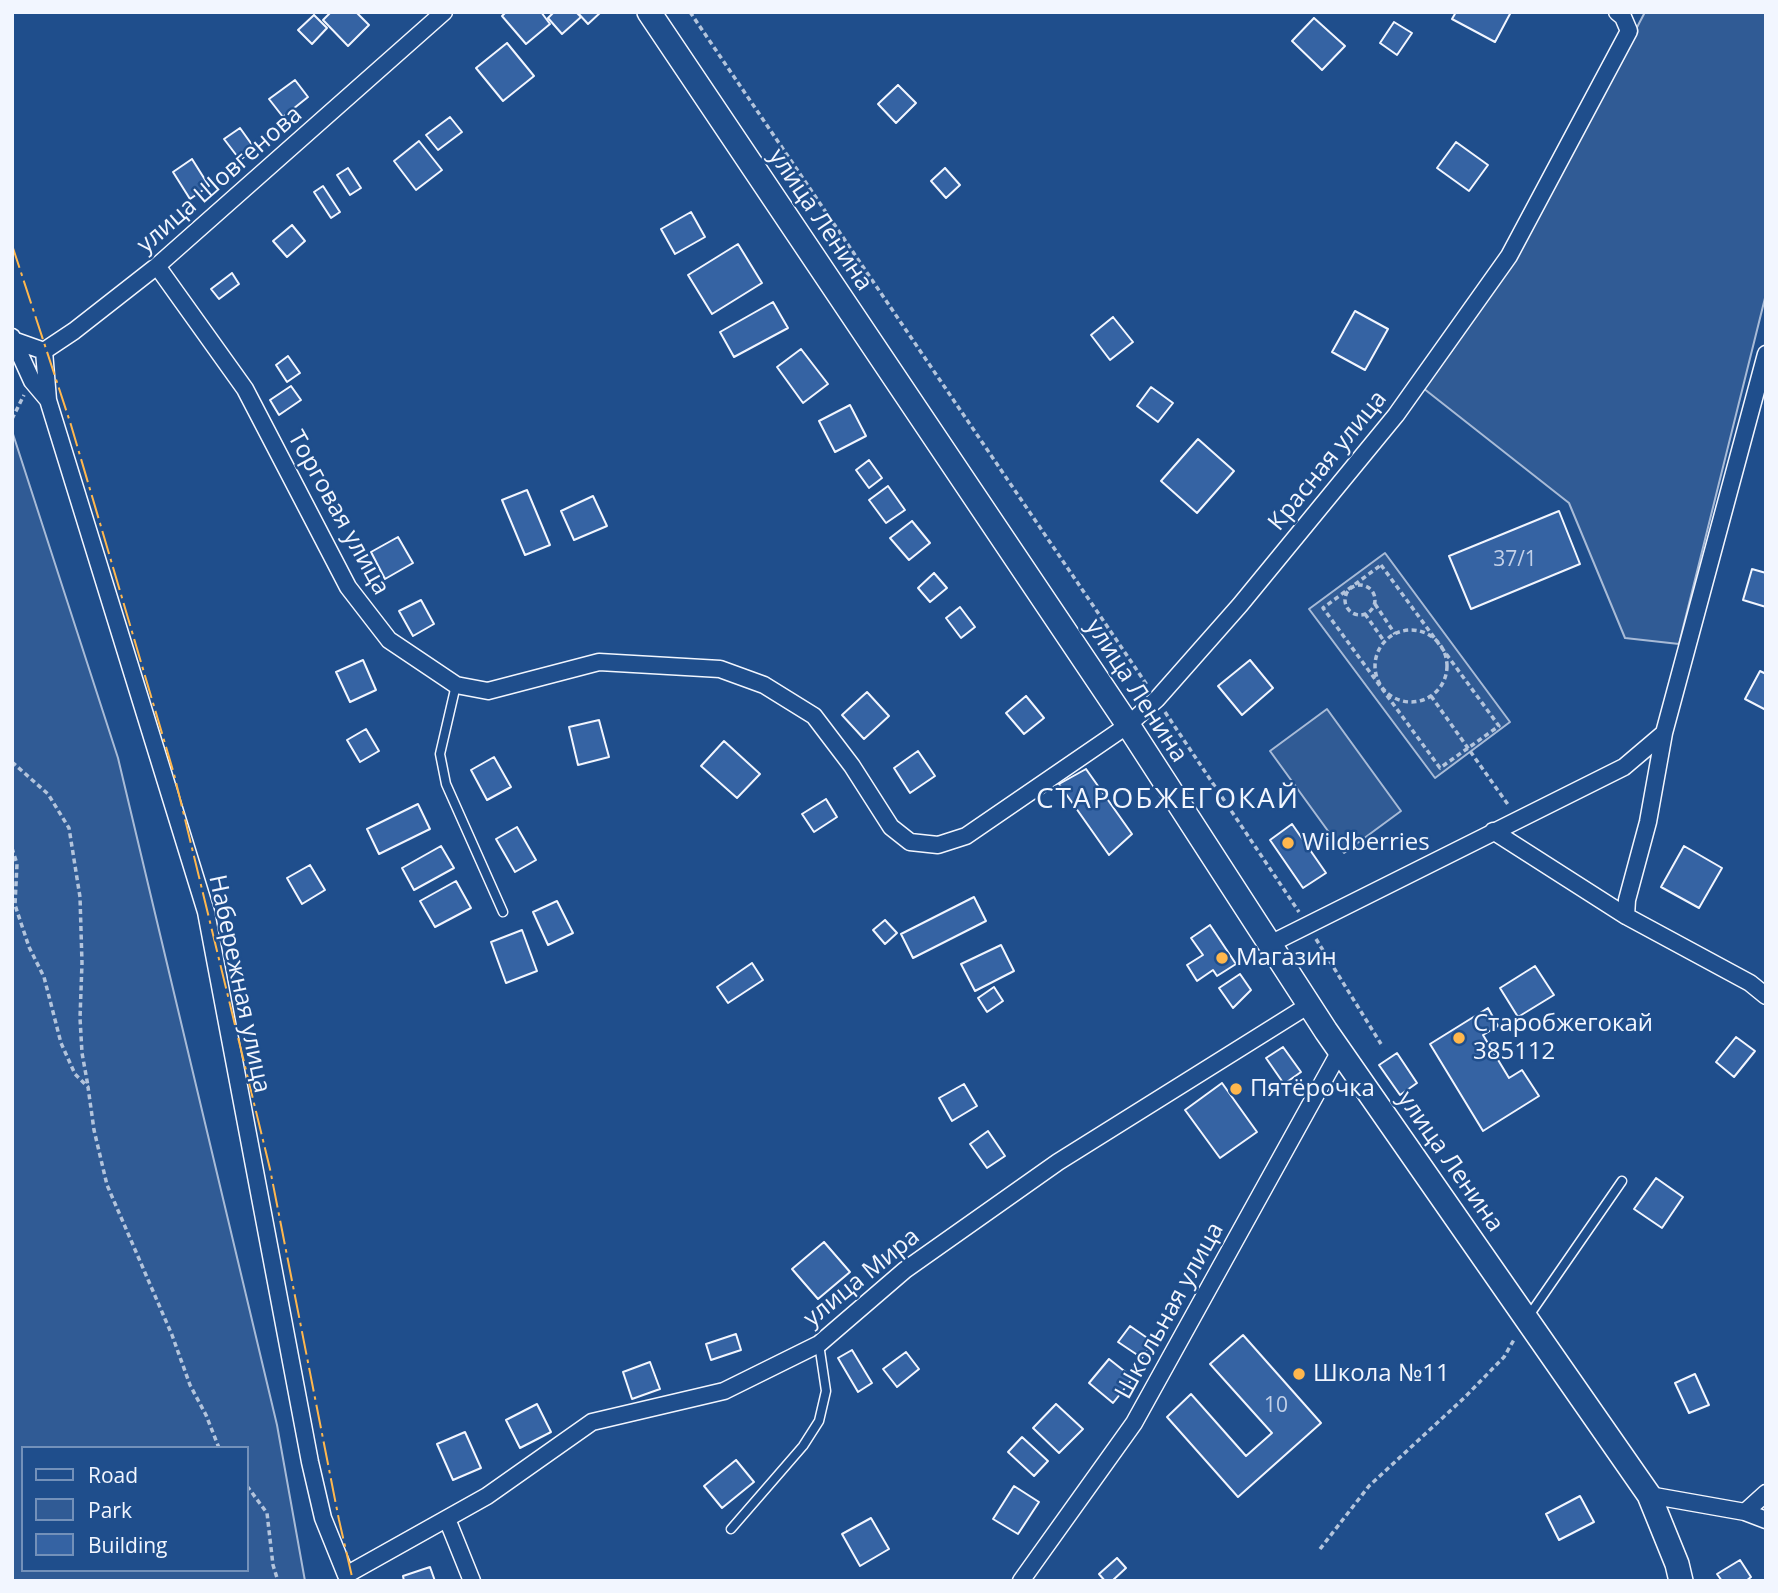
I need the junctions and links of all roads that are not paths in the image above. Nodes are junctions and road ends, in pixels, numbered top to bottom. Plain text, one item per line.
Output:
1 (444, 12) edge
2 (649, 12) edge
3 (1617, 12) edge
4 (157, 266) junction
5 (13, 338) edge
6 (44, 351) junction
7 (1766, 354) edge
8 (48, 400) junction
9 (1759, 415) edge
10 (456, 685) junction
11 (1128, 725) junction
12 (1664, 733) junction
13 (1493, 831) junction
14 (966, 836) joint
15 (503, 912) dead end
16 (1626, 916) junction
17 (1268, 945) junction
18 (1766, 996) edge
19 (1309, 1005) junction
20 (1340, 1051) junction
21 (1622, 1181) dead end
22 (1527, 1318) junction
23 (820, 1344) junction
24 (1766, 1493) edge
25 (1649, 1495) junction
26 (1745, 1511) junction
27 (447, 1519) junction
28 (1766, 1520) edge
29 (731, 1529) dead end
30 (346, 1575) joint
31 (472, 1581) edge
32 (1021, 1581) edge
33 (1681, 1581) edge

1 - 4 street, улица Шовгенова
2 - 11 street, улица Ленина
3 - 11 street, Красная улица
4 - 6 street, улица Шовгенова
4 - 10 street, Торговая улица
5 - 6 street
5 - 8 street, Набережная улица
6 - 8 street
7 - 9 street
8 - 30 street, Набережная улица
9 - 12 street
10 - 14 street, Торговая улица
10 - 15 lane
11 - 14 street, Красная улица
11 - 17 street, улица Ленина
12 - 13 street
12 - 16 street
13 - 16 street
13 - 17 street
16 - 18 street
17 - 19 street, улица Ленина
19 - 20 street, улица Ленина
19 - 23 street, улица Мира
20 - 22 street, улица Ленина
20 - 32 street, Школьная улица
21 - 22 lane
22 - 25 street, улица Ленина
23 - 27 street, улица Мира
23 - 29 lane
24 - 26 street
25 - 26 street
25 - 33 street, улица Ленина
26 - 28 street
27 - 30 street, улица Мира
27 - 31 street

